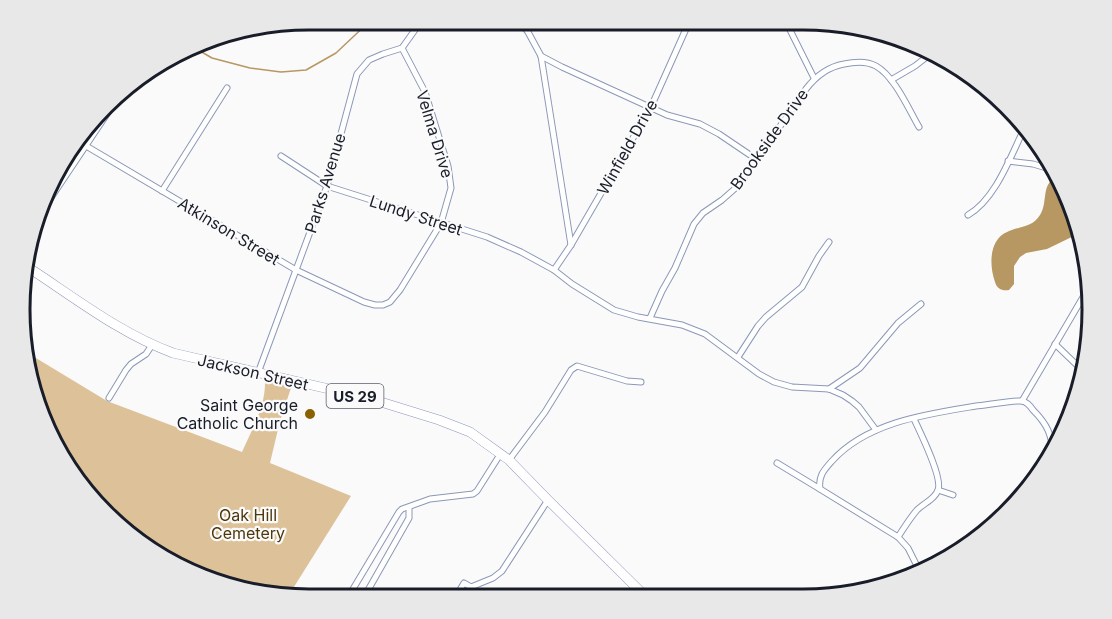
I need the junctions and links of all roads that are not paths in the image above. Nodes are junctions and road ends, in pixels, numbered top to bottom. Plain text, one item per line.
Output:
1 (415, 30) edge
2 (526, 30) edge
3 (686, 30) edge
4 (790, 30) edge
5 (402, 48) junction
6 (541, 56) junction
7 (925, 58) edge
8 (814, 78) junction
9 (891, 80) junction
10 (227, 88) dead end
11 (651, 107) junction
12 (103, 121) edge
13 (919, 127) dead end
14 (1021, 135) edge
15 (83, 145) edge
16 (86, 147) junction
17 (281, 156) dead end
18 (756, 159) junction
19 (1008, 161) junction
20 (1043, 167) edge
21 (327, 186) junction
22 (58, 187) edge
23 (162, 191) junction
24 (968, 215) dead end
25 (441, 223) junction
26 (829, 242) dead end
27 (571, 246) junction
28 (32, 270) edge
29 (296, 270) junction
30 (554, 270) junction
31 (1082, 301) edge
32 (921, 304) dead end
33 (377, 305) joint
34 (650, 318) junction
35 (1055, 344) junction
36 (152, 345) junction
37 (738, 357) junction
38 (1077, 365) edge
39 (258, 373) junction
40 (641, 382) dead end
41 (829, 389) junction
42 (109, 398) dead end
43 (1022, 401) junction
44 (914, 419) junction
45 (876, 430) junction
46 (1051, 438) edge
47 (505, 456) junction
48 (777, 463) dead end
49 (820, 489) junction
50 (938, 490) junction
51 (953, 495) dead end
52 (548, 500) junction
53 (409, 508) junction
54 (898, 537) junction
55 (916, 565) edge
56 (471, 587) joint
57 (353, 589) edge
58 (369, 589) edge
59 (460, 589) edge
60 (638, 589) edge

1 - 5 street
2 - 6 street
3 - 11 street, Winfield Drive
4 - 8 street
5 - 21 street, Parks Avenue
5 - 25 street, Velma Drive
6 - 11 street
6 - 27 street
7 - 9 street
8 - 9 street, Brookside Drive
8 - 18 street, Brookside Drive
9 - 13 street, Brookside Drive
10 - 23 street
11 - 18 street
11 - 27 street, Winfield Drive
12 - 16 street
14 - 19 street
15 - 16 street, Atkinson Street
16 - 22 street
16 - 23 street, Atkinson Street
17 - 21 street, Lundy Street
18 - 34 street, Brookside Drive
19 - 20 street
19 - 24 street
21 - 25 street, Lundy Street
21 - 29 street, Parks Avenue
23 - 29 street, Atkinson Street
25 - 30 street, Lundy Street
25 - 33 street, Velma Drive
26 - 37 street
27 - 30 street, Winfield Drive
28 - 36 main road, Jackson Street / US 29
29 - 33 street, Atkinson Street
29 - 39 street, Parks Avenue
30 - 34 street, Lundy Street
31 - 35 street
32 - 41 street
34 - 37 street, Lundy Street
35 - 38 street
35 - 43 street
36 - 39 main road, Jackson Street / US 29
36 - 42 street
37 - 41 street, Lundy Street
39 - 47 main road, Jackson Street / US 29
40 - 47 street
41 - 45 street
43 - 44 street
43 - 46 street
44 - 45 street
44 - 50 street
45 - 49 street
47 - 52 main road, Jackson Street / US 29
47 - 53 street
48 - 49 street
49 - 54 street
50 - 51 street
50 - 54 street
52 - 56 street
52 - 60 main road, Jackson Street / US 29
53 - 57 street
53 - 58 street
54 - 55 street
56 - 59 street

